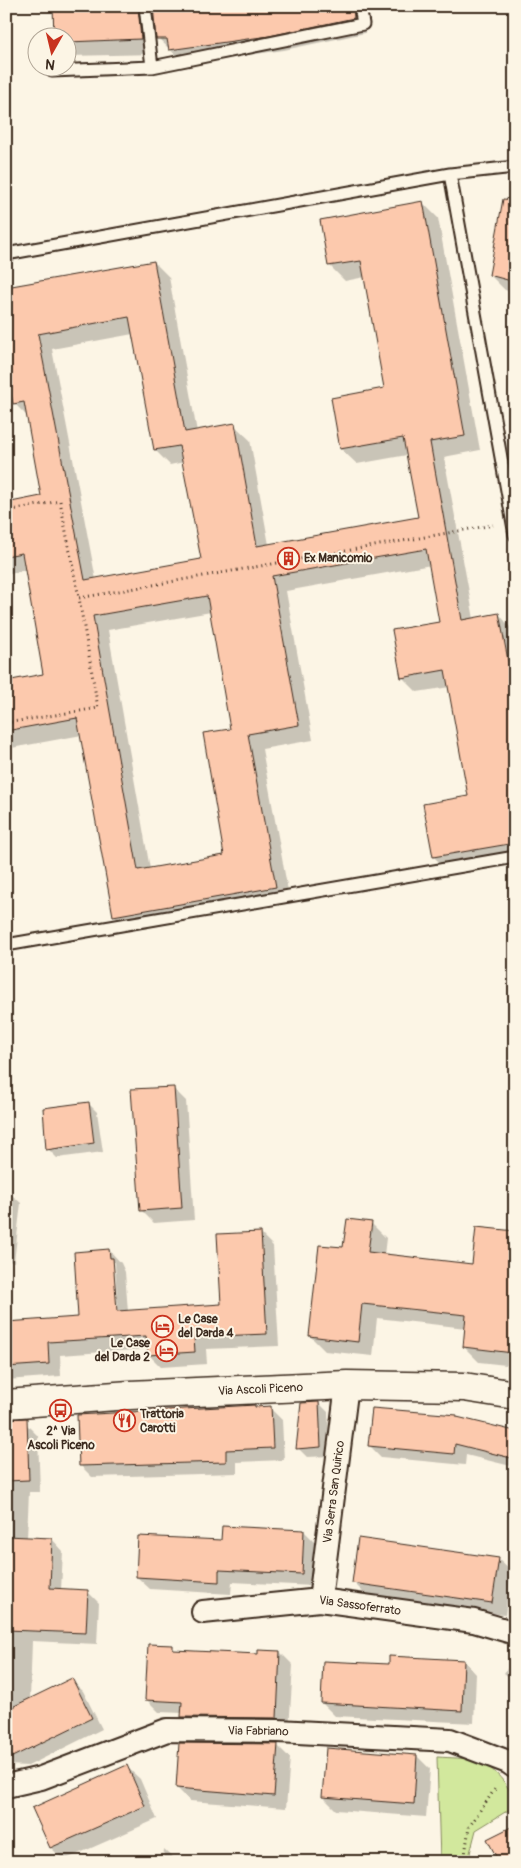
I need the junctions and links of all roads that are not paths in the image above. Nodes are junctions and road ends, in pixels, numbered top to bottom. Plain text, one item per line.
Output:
1 (145, 6) edge
2 (360, 6) edge
3 (152, 67) junction
4 (78, 70) edge
5 (515, 167) edge
6 (450, 174) junction
7 (6, 254) edge
8 (515, 535) edge
9 (515, 857) edge
10 (6, 945) edge
11 (347, 1385) junction
12 (515, 1395) edge
13 (6, 1404) edge
14 (320, 1600) junction
15 (203, 1612) dead end
16 (515, 1633) edge
17 (515, 1767) edge
18 (6, 1786) edge

1 - 3 lane
2 - 3 lane
3 - 4 lane
5 - 6 lane
6 - 7 lane
6 - 8 lane
9 - 10 lane
11 - 12 street, Via Ascoli Piceno
11 - 13 street, Via Ascoli Piceno
11 - 14 street, Via Serra San Quirico
14 - 15 street, Via Sassoferrato
14 - 16 street, Via Sassoferrato
17 - 18 street, Via Fabriano

